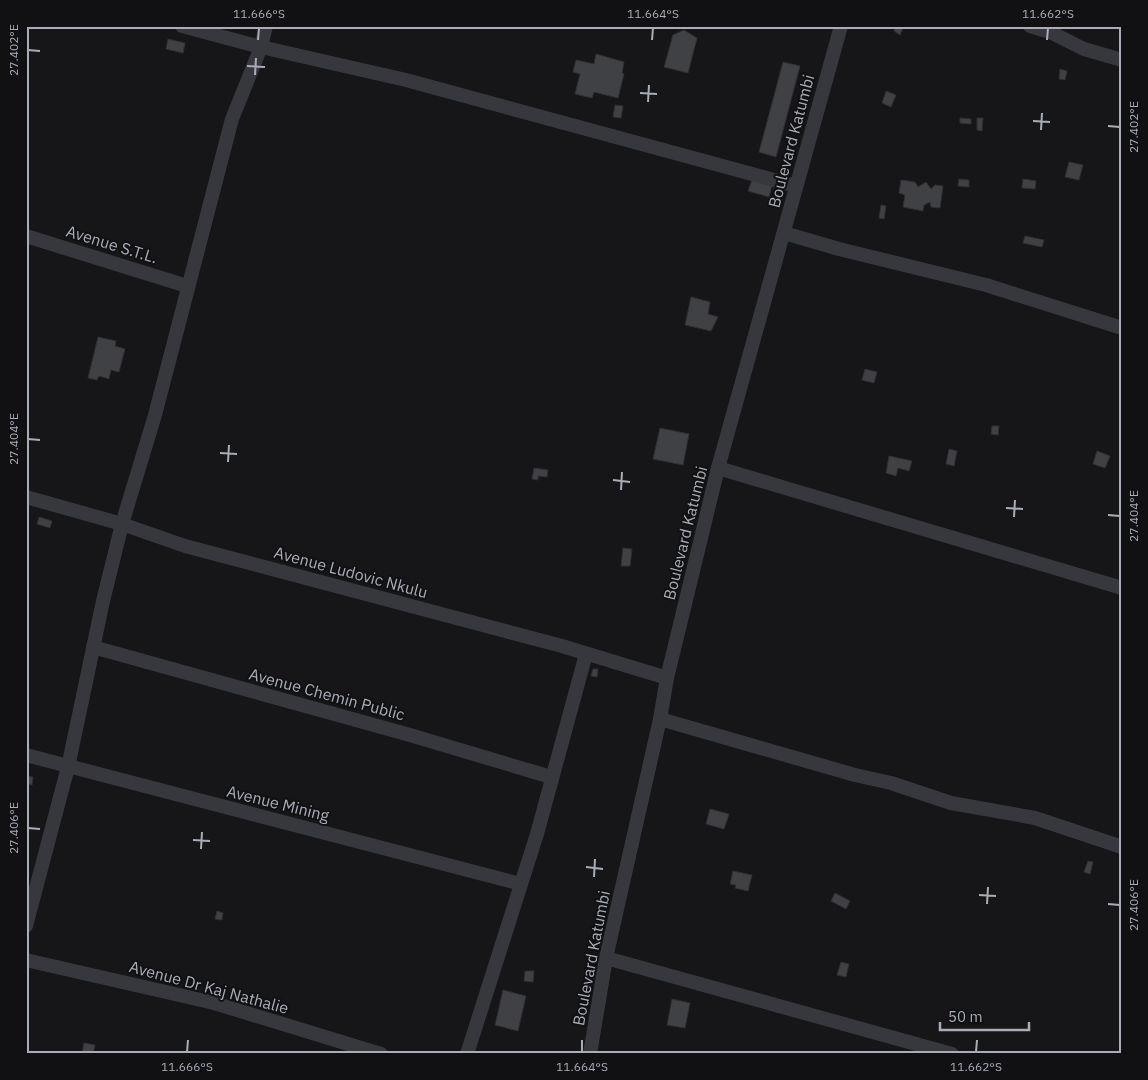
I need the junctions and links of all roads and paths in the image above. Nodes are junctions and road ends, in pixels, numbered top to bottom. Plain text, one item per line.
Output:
1 (182, 26) edge
2 (266, 26) edge
3 (841, 26) edge
4 (1030, 26) edge
5 (260, 47) junction
6 (1122, 60) edge
7 (796, 186) junction
8 (784, 232) junction
9 (26, 236) edge
10 (187, 286) junction
11 (1122, 328) edge
12 (718, 468) junction
13 (26, 497) edge
14 (122, 524) junction
15 (1122, 588) edge
16 (93, 647) junction
17 (586, 654) junction
18 (667, 678) junction
19 (660, 719) junction
20 (26, 755) edge
21 (68, 768) junction
22 (551, 777) junction
23 (1122, 847) edge
24 (521, 884) junction
25 (26, 926) edge
26 (606, 958) junction
27 (26, 960) edge
28 (381, 1054) edge
29 (467, 1054) edge
30 (590, 1054) edge
31 (952, 1054) edge

1 - 5 street
2 - 5 street
3 - 7 street, Boulevard Katumbi
4 - 6 street
5 - 7 street
5 - 10 street
7 - 8 street, Boulevard Katumbi
8 - 11 street
8 - 12 street, Boulevard Katumbi
9 - 10 street, Avenue S.T.L.
10 - 14 street
12 - 15 street
12 - 18 street, Boulevard Katumbi
13 - 14 street, Avenue Ludovic Nkulu
14 - 16 street
14 - 17 street, Avenue Ludovic Nkulu
16 - 21 street
16 - 22 street, Avenue Chemin Public
17 - 18 street, Avenue Ludovic Nkulu
17 - 22 street
18 - 19 street, Boulevard Katumbi
19 - 23 street
19 - 26 street, Boulevard Katumbi
20 - 21 street, Avenue Mining
21 - 24 street, Avenue Mining
21 - 25 street
22 - 24 street
24 - 29 street
26 - 30 street, Boulevard Katumbi
26 - 31 street
27 - 28 street, Avenue Dr Kaj Nathalie

